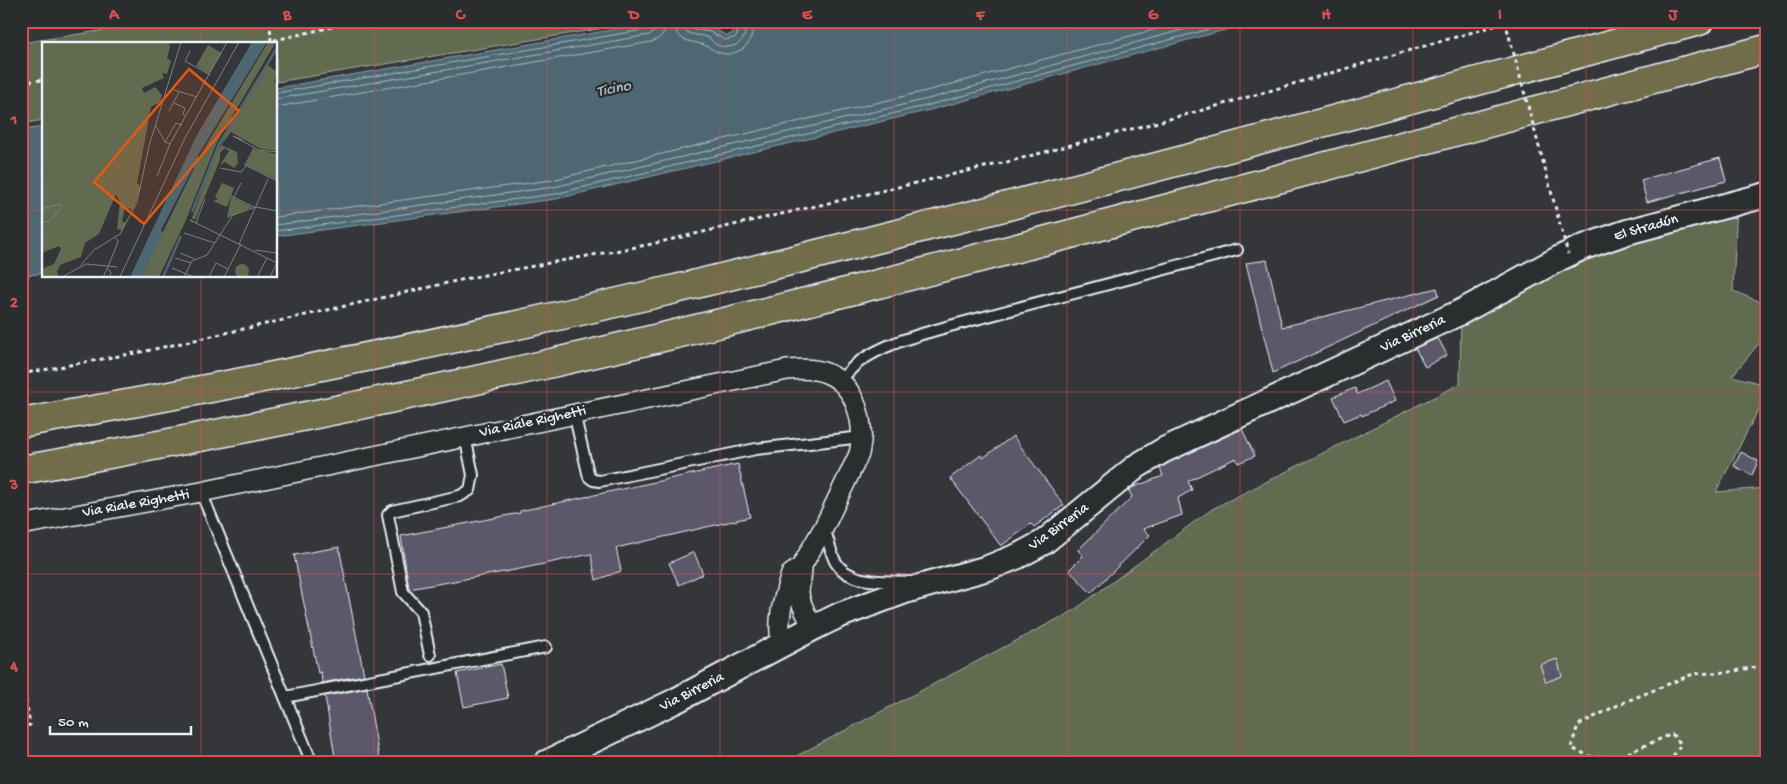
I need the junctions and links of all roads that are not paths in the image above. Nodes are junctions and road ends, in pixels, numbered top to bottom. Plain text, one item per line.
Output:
1 (1699, 21) edge
2 (1766, 49) edge
3 (1766, 195) edge
4 (1237, 250) dead end
5 (1530, 273) joint
6 (839, 381) junction
7 (574, 413) junction
8 (21, 424) edge
9 (465, 436) junction
10 (862, 437) junction
11 (21, 470) edge
12 (201, 492) junction
13 (21, 525) edge
14 (824, 527) junction
15 (802, 567) junction
16 (932, 584) junction
17 (813, 628) junction
18 (781, 645) junction
19 (546, 646) dead end
20 (430, 655) dead end
21 (285, 697) junction
22 (312, 763) edge
23 (546, 763) edge

1 - 8 highway
2 - 11 highway
3 - 5 street, El Stradún
4 - 6 lane
5 - 16 street, Via Birreria
6 - 7 street, Via Riale Righetti
6 - 10 street, Via Riale Righetti
7 - 9 street, Via Riale Righetti
7 - 10 lane
9 - 12 street, Via Riale Righetti
9 - 20 lane
10 - 14 street, Via Riale Righetti
12 - 13 street, Via Riale Righetti
12 - 21 lane
14 - 15 street, Via Riale Righetti
14 - 16 lane
15 - 17 street, Via Riale Righetti
15 - 18 street, Via Riale Righetti
16 - 17 street, Via Birreria
17 - 18 street, Via Birreria
18 - 23 street, Via Birreria
19 - 21 lane
21 - 22 lane

